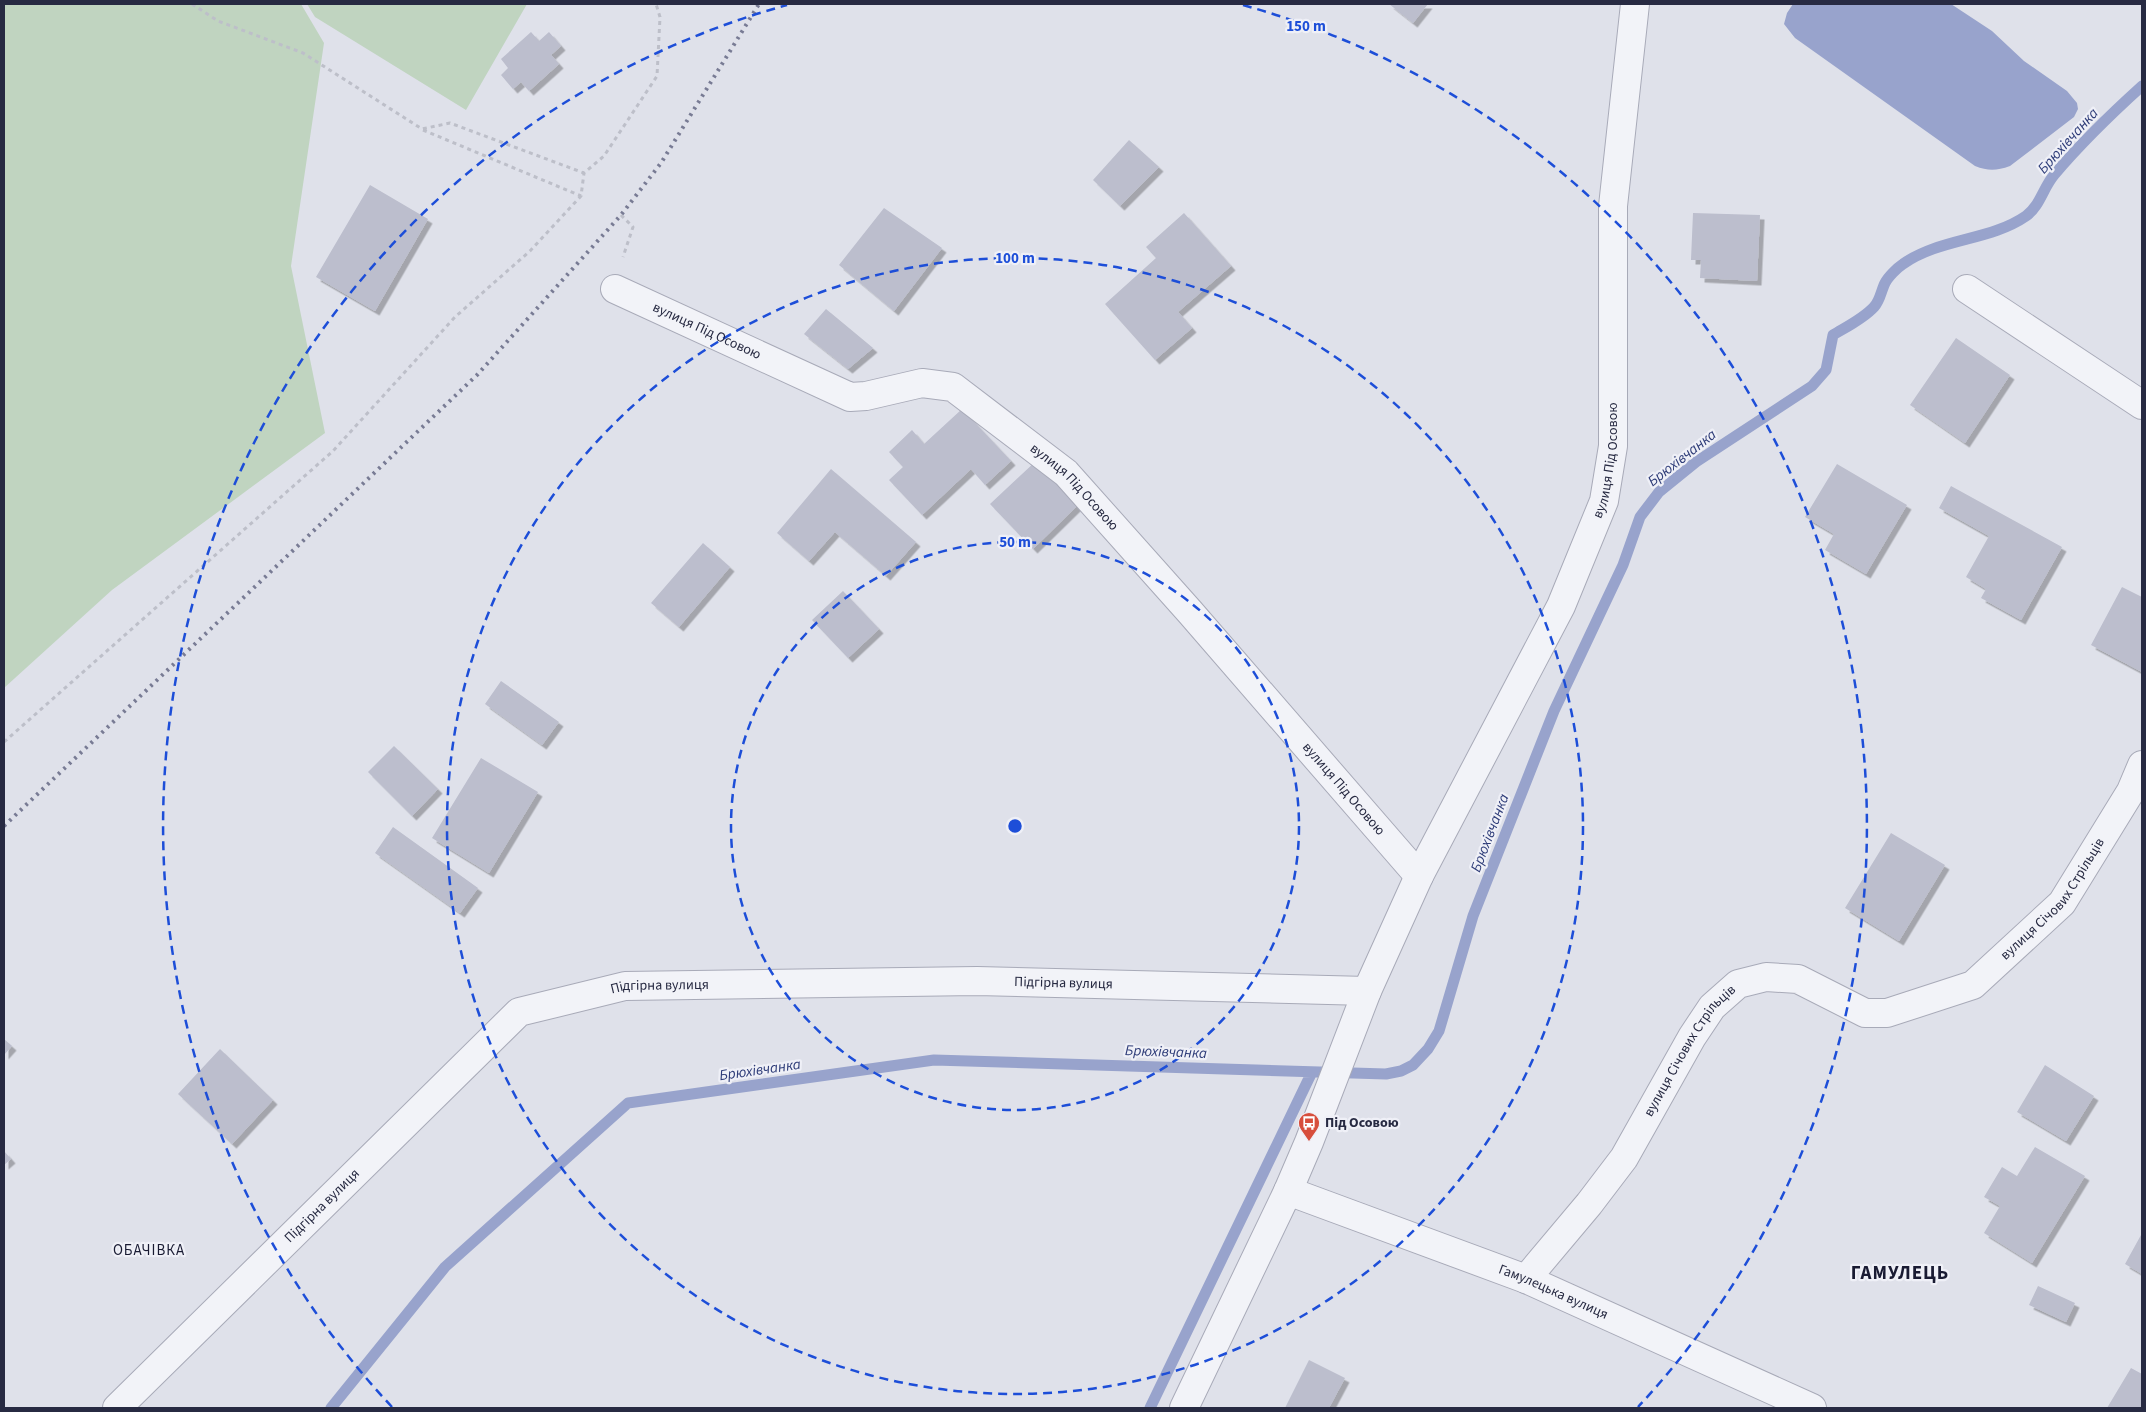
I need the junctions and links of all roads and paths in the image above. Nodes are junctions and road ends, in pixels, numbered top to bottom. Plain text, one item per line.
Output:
1 (192, 4) edge
2 (656, 4) edge
3 (1635, 4) edge
4 (422, 129) junction
5 (584, 172) junction
6 (580, 196) junction
7 (621, 215) dead end
8 (615, 289) joint
9 (1967, 289) dead end
10 (2142, 405) edge
11 (4, 742) edge
12 (2142, 765) edge
13 (1419, 876) junction
14 (1367, 991) junction
15 (1288, 1191) junction
16 (1526, 1279) junction
17 (117, 1408) edge
18 (1184, 1408) edge
19 (1812, 1408) edge

1 - 4 path
2 - 5 path
3 - 13 street, вулиця Під Осовою
4 - 5 path
4 - 6 path
5 - 6 path
6 - 11 path
7 - 8 path
8 - 13 street, вулиця Під Осовою
9 - 10 street
12 - 16 street, вулиця Січових Стрільців
13 - 14 street, вулиця Під Осовою
14 - 15 street, вулиця Під Осовою
14 - 17 street, Підгірна вулиця
15 - 16 street, Гамулецька вулиця
15 - 18 street
16 - 19 street, Гамулецька вулиця

